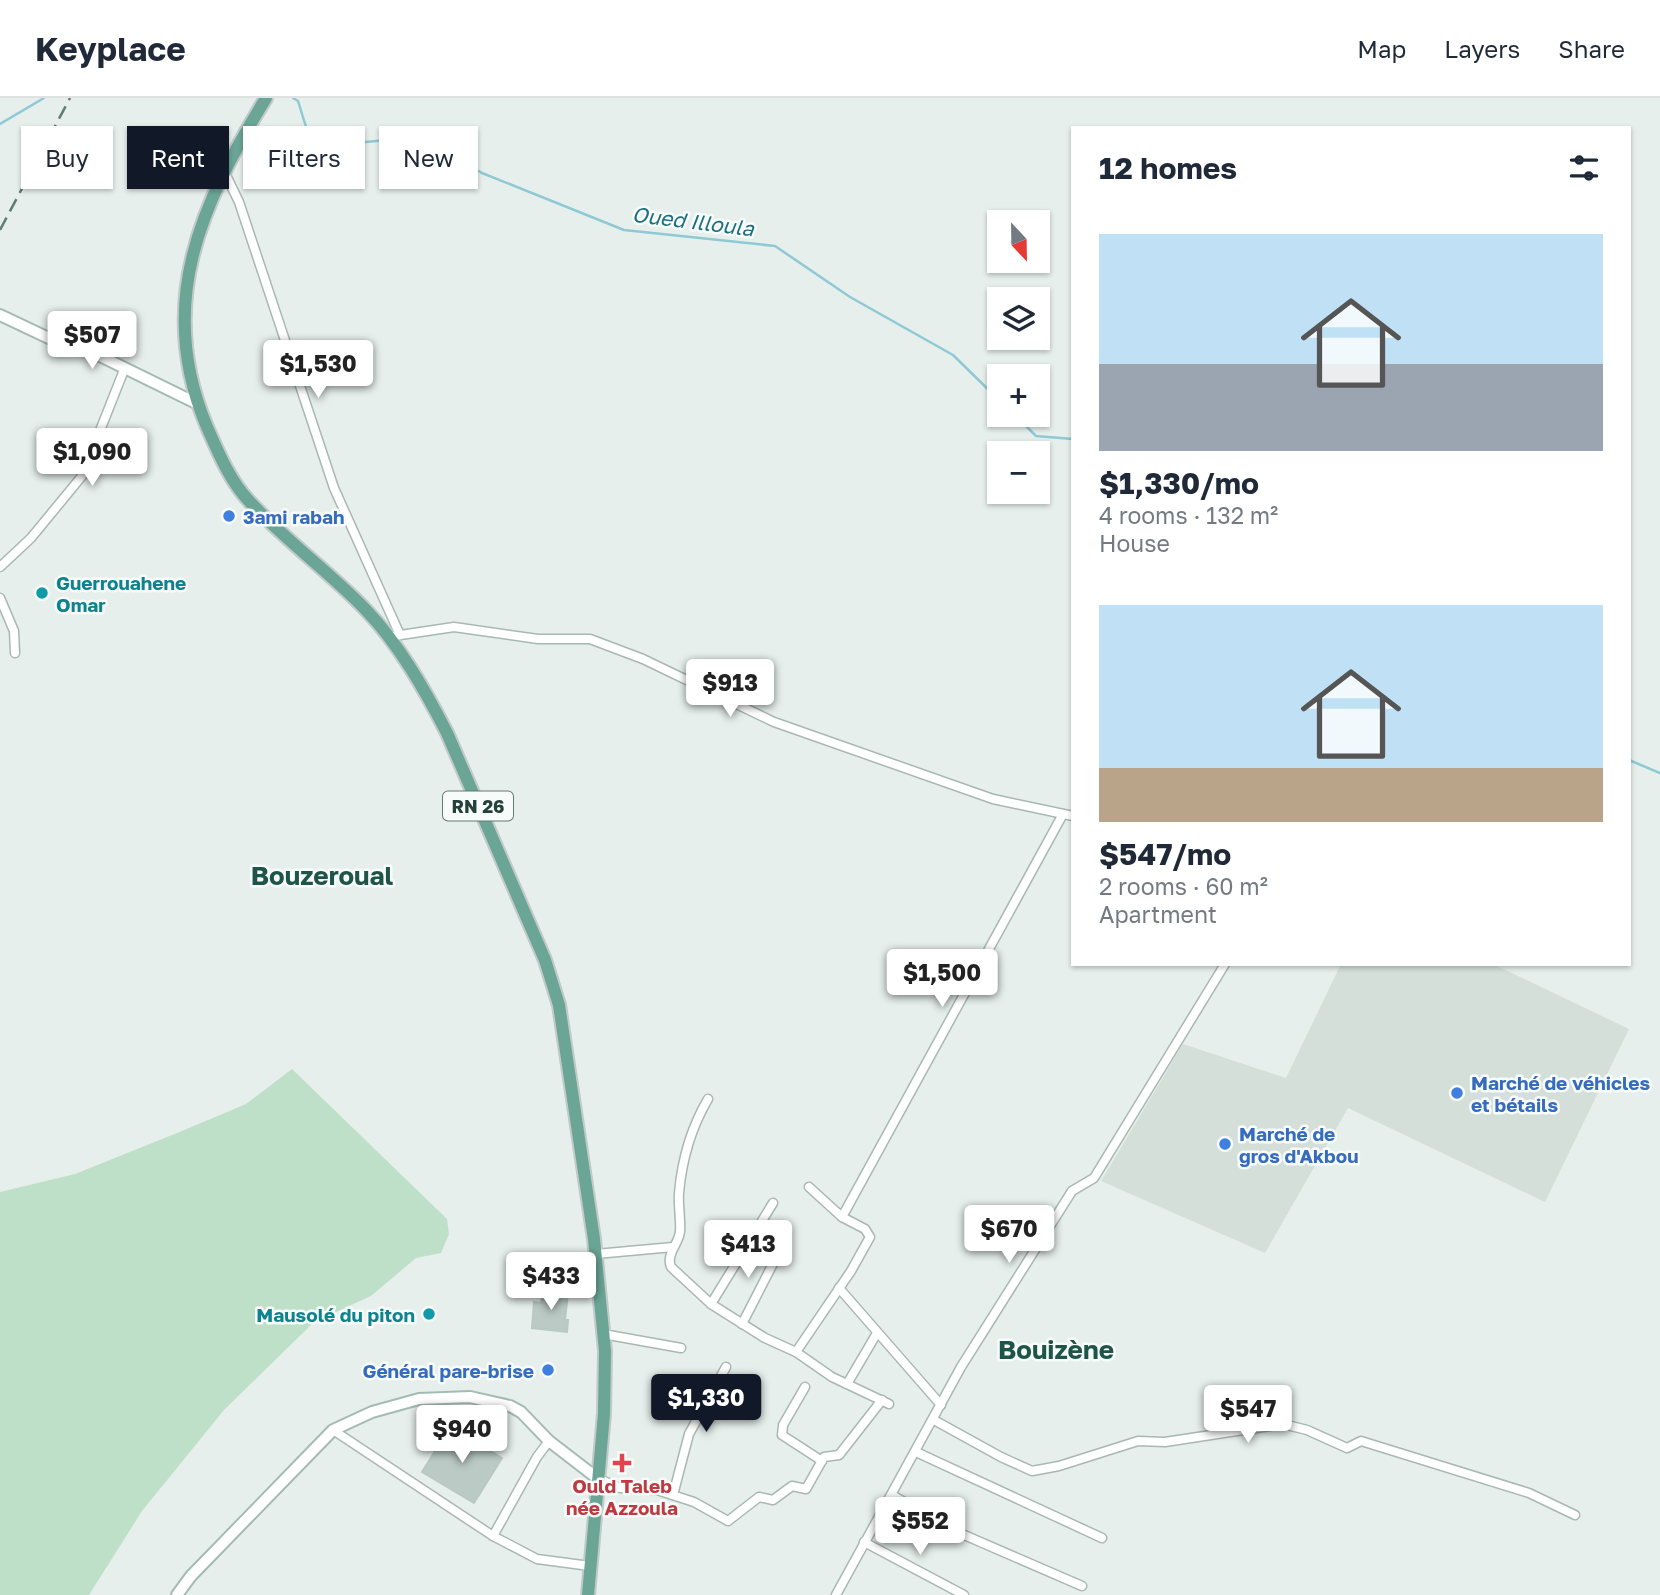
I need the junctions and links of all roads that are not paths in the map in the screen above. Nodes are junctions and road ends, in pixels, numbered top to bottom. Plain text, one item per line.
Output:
1 (262, 104) edge
2 (229, 162) edge
3 (229, 181) edge
4 (216, 189) edge
5 (0, 315) edge
6 (124, 370) junction
7 (198, 404) junction
8 (0, 567) edge
9 (0, 598) edge
10 (394, 636) junction
11 (15, 653) dead end
12 (1063, 814) junction
13 (1071, 816) edge
14 (1224, 966) edge
15 (708, 1099) dead end
16 (809, 1187) dead end
17 (773, 1203) dead end
18 (842, 1217) junction
19 (673, 1247) junction
20 (780, 1250) dead end
21 (596, 1254) junction
22 (839, 1288) junction
23 (711, 1304) junction
24 (742, 1324) junction
25 (877, 1333) junction
26 (603, 1334) junction
27 (681, 1348) dead end
28 (796, 1352) junction
29 (726, 1367) dead end
30 (847, 1384) junction
31 (805, 1387) dead end
32 (941, 1405) junction
33 (934, 1420) junction
34 (333, 1430) junction
35 (549, 1441) junction
36 (916, 1452) junction
37 (822, 1461) junction
38 (597, 1478) junction
39 (673, 1495) junction
40 (892, 1495) junction
41 (1575, 1515) dead end
42 (493, 1536) junction
43 (1102, 1538) dead end
44 (864, 1542) junction
45 (590, 1566) junction
46 (1082, 1586) dead end
47 (177, 1595) edge
48 (588, 1595) edge
49 (836, 1595) edge
50 (964, 1595) edge

1 - 2 main road, RN 26
3 - 10 street
4 - 7 main road, RN 26
5 - 6 street
6 - 7 street
6 - 8 street
7 - 10 main road, RN 26
9 - 11 street
10 - 12 street
10 - 21 main road, RN 26
12 - 13 street
12 - 18 street
14 - 32 street
15 - 19 street
16 - 18 street
17 - 23 street
18 - 22 street
19 - 21 street
19 - 23 street
20 - 24 street
21 - 26 main road, RN 26
22 - 25 street
22 - 28 street
23 - 24 street
24 - 28 street
25 - 30 street
25 - 32 street
26 - 27 street
26 - 38 main road, RN 26
28 - 30 street
29 - 39 street
30 - 37 street
31 - 37 street
32 - 33 street
33 - 36 street
33 - 41 street
34 - 35 street
34 - 42 street
34 - 47 street
35 - 38 street
35 - 42 street
36 - 40 street
36 - 43 street
37 - 39 street
38 - 39 street
38 - 45 main road, RN 26
40 - 44 street
40 - 46 street
42 - 45 street
44 - 49 street
44 - 50 street
45 - 48 main road, RN 26

